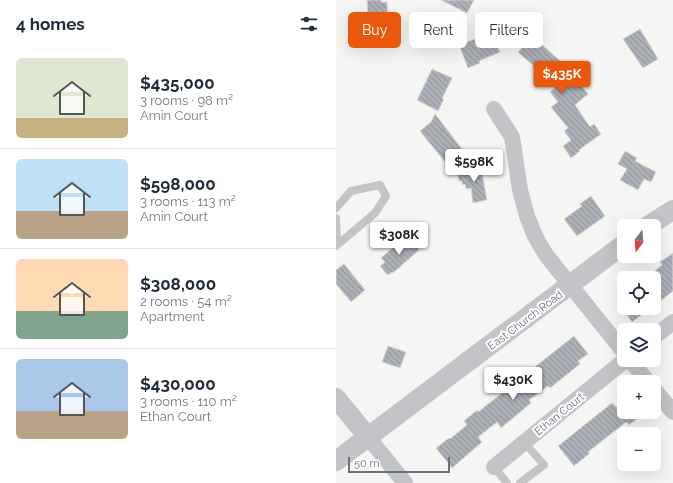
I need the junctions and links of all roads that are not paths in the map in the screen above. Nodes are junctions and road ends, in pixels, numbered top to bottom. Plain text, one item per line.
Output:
1 (494, 110) dead end
2 (336, 208) edge
3 (673, 210) edge
4 (336, 218) edge
5 (659, 219) edge
6 (337, 245) edge
7 (617, 249) edge
8 (570, 286) junction
9 (673, 322) edge
10 (661, 331) edge
11 (617, 343) edge
12 (617, 366) edge
13 (636, 367) edge
14 (642, 375) edge
15 (661, 397) edge
16 (336, 398) edge
17 (673, 412) edge
18 (368, 437) junction
19 (524, 442) junction
20 (336, 461) edge
21 (494, 467) joint
22 (405, 483) edge
23 (507, 483) edge
24 (520, 483) edge

1 - 8 street
2 - 6 lane
3 - 5 street
4 - 6 lane
7 - 8 street, East Church Road
8 - 11 street
8 - 18 street, East Church Road
9 - 10 street
12 - 19 street, Ethan Court
13 - 14 street
15 - 17 street
16 - 18 street
18 - 20 street, East Church Road
18 - 22 street
19 - 21 street, Ethan Court
19 - 24 lane
21 - 23 lane

